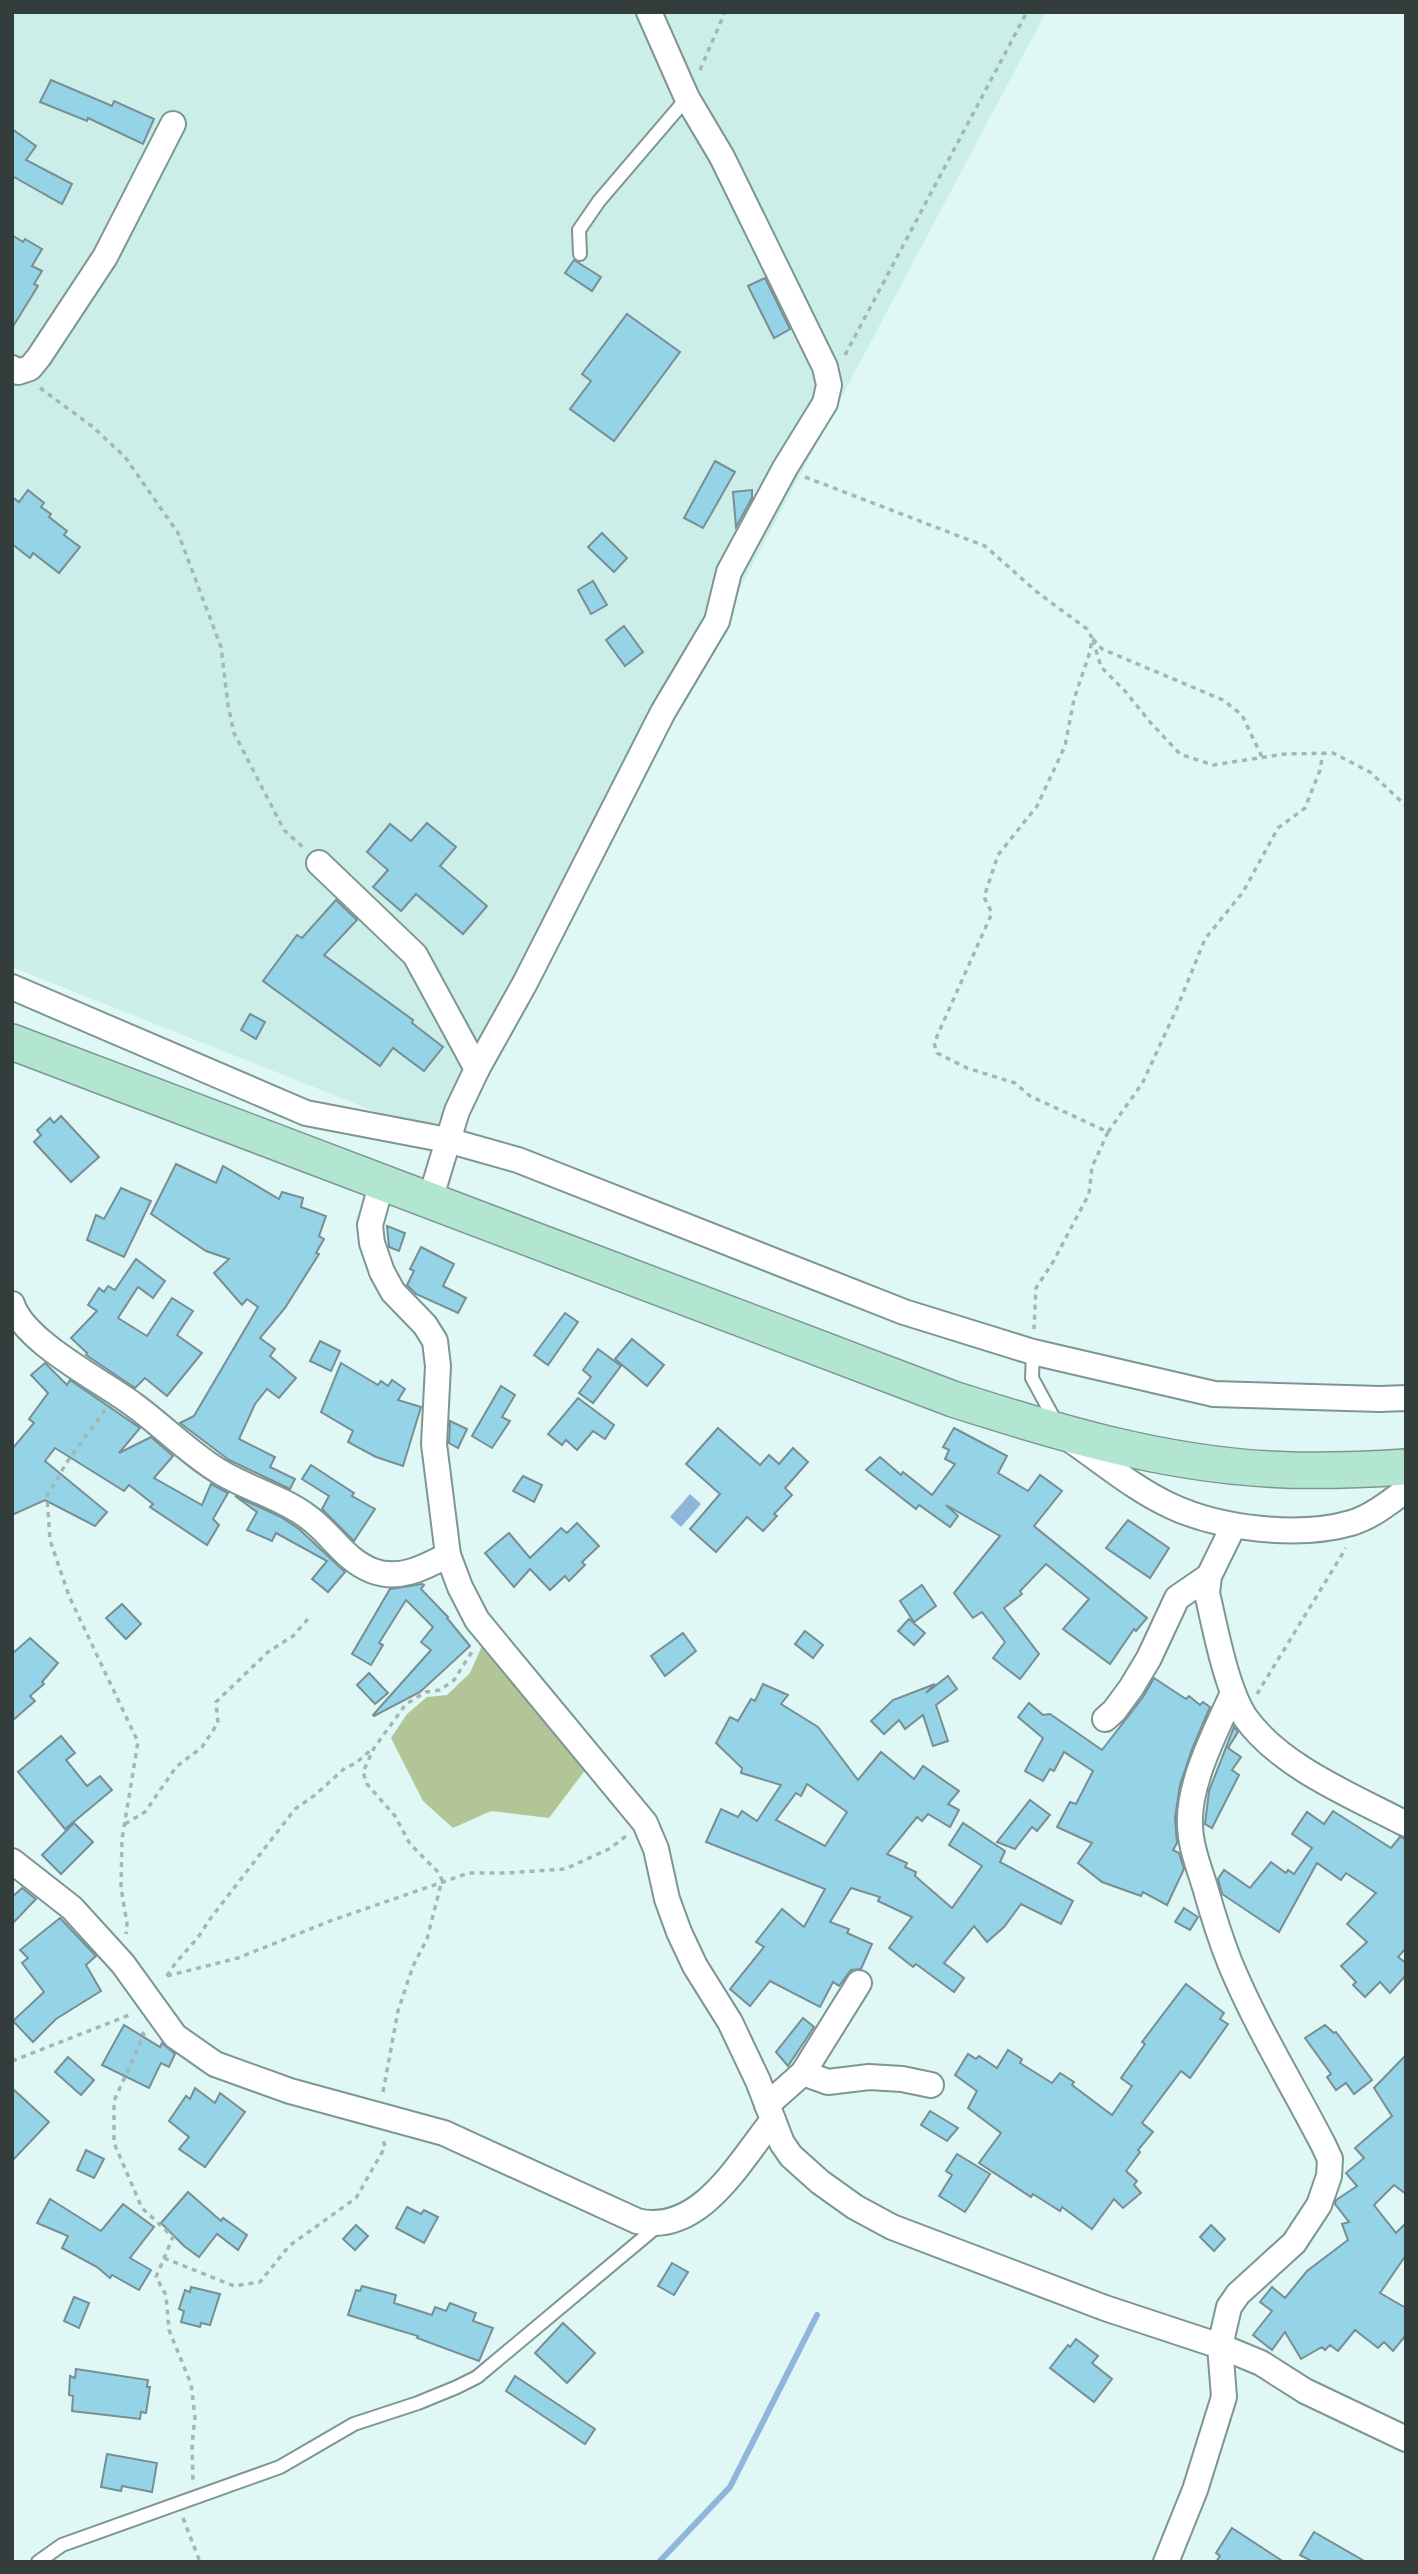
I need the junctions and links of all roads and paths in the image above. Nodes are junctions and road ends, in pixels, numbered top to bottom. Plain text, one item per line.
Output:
1 (649, 12) edge
2 (724, 12) edge
3 (1027, 12) edge
4 (687, 98) junction
5 (173, 124) dead end
6 (580, 254) dead end
7 (15, 370) edge
8 (829, 385) junction
9 (785, 468) junction
10 (1092, 638) junction
11 (1323, 754) junction
12 (1262, 757) junction
13 (1406, 806) edge
14 (319, 863) joint
15 (12, 987) edge
16 (12, 1042) edge
17 (477, 1069) junction
18 (1108, 1132) junction
19 (447, 1140) junction
20 (382, 1182) junction
21 (430, 1200) junction
22 (13, 1308) edge
23 (1033, 1352) junction
24 (116, 1392) junction
25 (1406, 1398) edge
26 (1062, 1434) junction
27 (1406, 1467) edge
28 (1406, 1490) edge
29 (1365, 1517) junction
30 (1233, 1527) junction
31 (448, 1555) junction
32 (1209, 1576) junction
33 (308, 1619) dead end
34 (477, 1620) junction
35 (1233, 1693) junction
36 (1244, 1716) junction
37 (1105, 1719) dead end
38 (374, 1748) junction
39 (645, 1823) junction
40 (125, 1824) junction
41 (1406, 1824) edge
42 (12, 1861) edge
43 (442, 1880) junction
44 (123, 1964) junction
45 (859, 1983) dead end
46 (148, 1996) junction
47 (138, 2025) dead end
48 (12, 2061) edge
49 (803, 2073) junction
50 (932, 2085) dead end
51 (770, 2113) junction
52 (380, 2116) junction
53 (660, 2224) junction
54 (164, 2258) junction
55 (1220, 2346) junction
56 (1406, 2440) edge
57 (188, 2500) junction
58 (38, 2562) edge
59 (200, 2562) edge
60 (1166, 2562) edge

1 - 4 street
2 - 4 path
3 - 8 path
4 - 6 lane
4 - 8 street
5 - 7 street
7 - 14 path
8 - 9 street
9 - 10 path
9 - 17 street
10 - 12 path
10 - 12 path
10 - 18 path
11 - 12 path
11 - 13 path
11 - 18 path
14 - 17 street
15 - 19 street
16 - 20 main road
17 - 19 street
18 - 23 path
19 - 21 street
19 - 23 street
20 - 21 main road
20 - 31 street
21 - 26 main road
22 - 24 street
23 - 25 street
23 - 26 lane
24 - 31 street
24 - 40 path
26 - 27 main road
26 - 30 street
28 - 29 street
29 - 30 street
29 - 36 path
30 - 32 street
31 - 34 street
32 - 35 street
32 - 37 street
33 - 40 path
34 - 38 path
34 - 39 street
35 - 36 street
35 - 55 street
36 - 41 street
38 - 43 path
38 - 43 path
39 - 43 path
39 - 51 street
40 - 44 path
42 - 44 street
43 - 52 path
44 - 46 street
45 - 49 street
46 - 48 path
46 - 52 street
47 - 54 path
49 - 50 street
49 - 51 street
51 - 53 street
51 - 55 street
52 - 53 street
52 - 54 path
53 - 57 lane
54 - 57 path
55 - 56 street
55 - 60 street
57 - 58 lane
57 - 59 path

